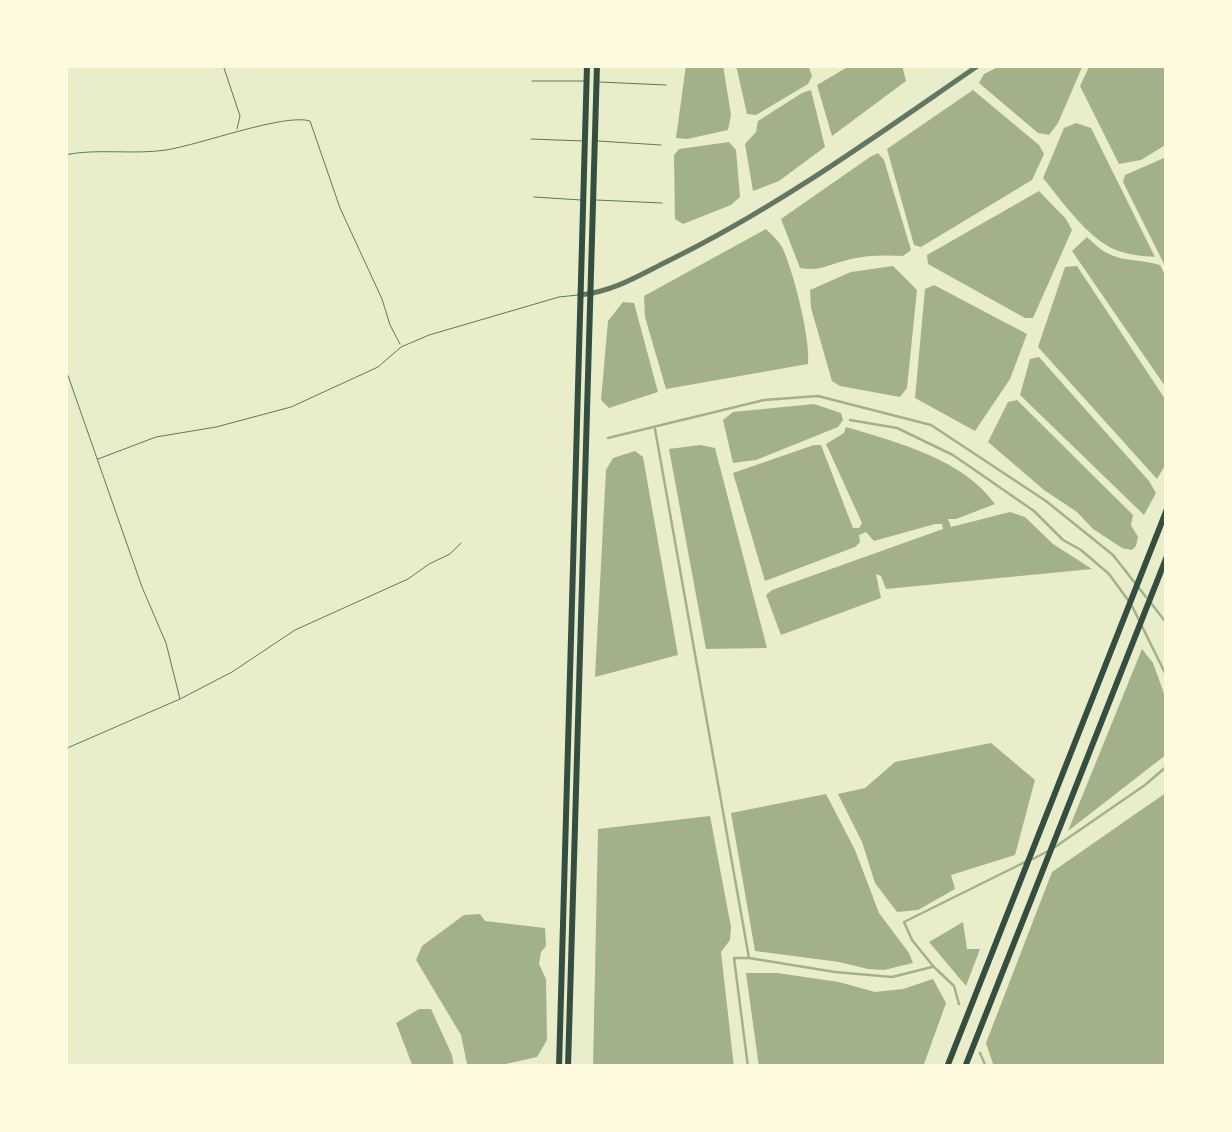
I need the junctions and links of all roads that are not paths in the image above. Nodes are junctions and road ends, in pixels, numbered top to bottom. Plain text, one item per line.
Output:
1 (223, 65) edge
2 (588, 65) edge
3 (597, 65) edge
4 (980, 65) edge
5 (532, 80) dead end
6 (587, 81) junction
7 (597, 82) junction
8 (666, 84) dead end
9 (236, 132) junction
10 (531, 139) dead end
11 (585, 141) junction
12 (595, 141) junction
13 (661, 145) dead end
14 (65, 155) edge
15 (534, 197) dead end
16 (583, 200) junction
17 (593, 200) junction
18 (662, 203) dead end
19 (585, 295) junction
20 (401, 347) junction
21 (65, 367) edge
22 (98, 459) junction
23 (1167, 509) edge
24 (461, 543) dead end
25 (1167, 556) edge
26 (180, 700) junction
27 (65, 749) edge
28 (559, 1067) edge
29 (568, 1067) edge
30 (947, 1067) edge
31 (965, 1067) edge

1 - 9 lane
2 - 6 main road
3 - 7 main road
4 - 19 street
5 - 6 lane
6 - 11 main road
7 - 8 lane
7 - 12 main road
9 - 14 lane
9 - 20 lane
10 - 11 lane
11 - 16 main road
12 - 13 lane
12 - 17 main road
15 - 16 lane
16 - 19 main road
17 - 18 lane
17 - 19 main road
19 - 20 lane
19 - 28 main road
19 - 29 main road
20 - 22 lane
21 - 22 lane
22 - 26 lane
23 - 30 main road
24 - 26 lane
25 - 31 main road
26 - 27 lane

